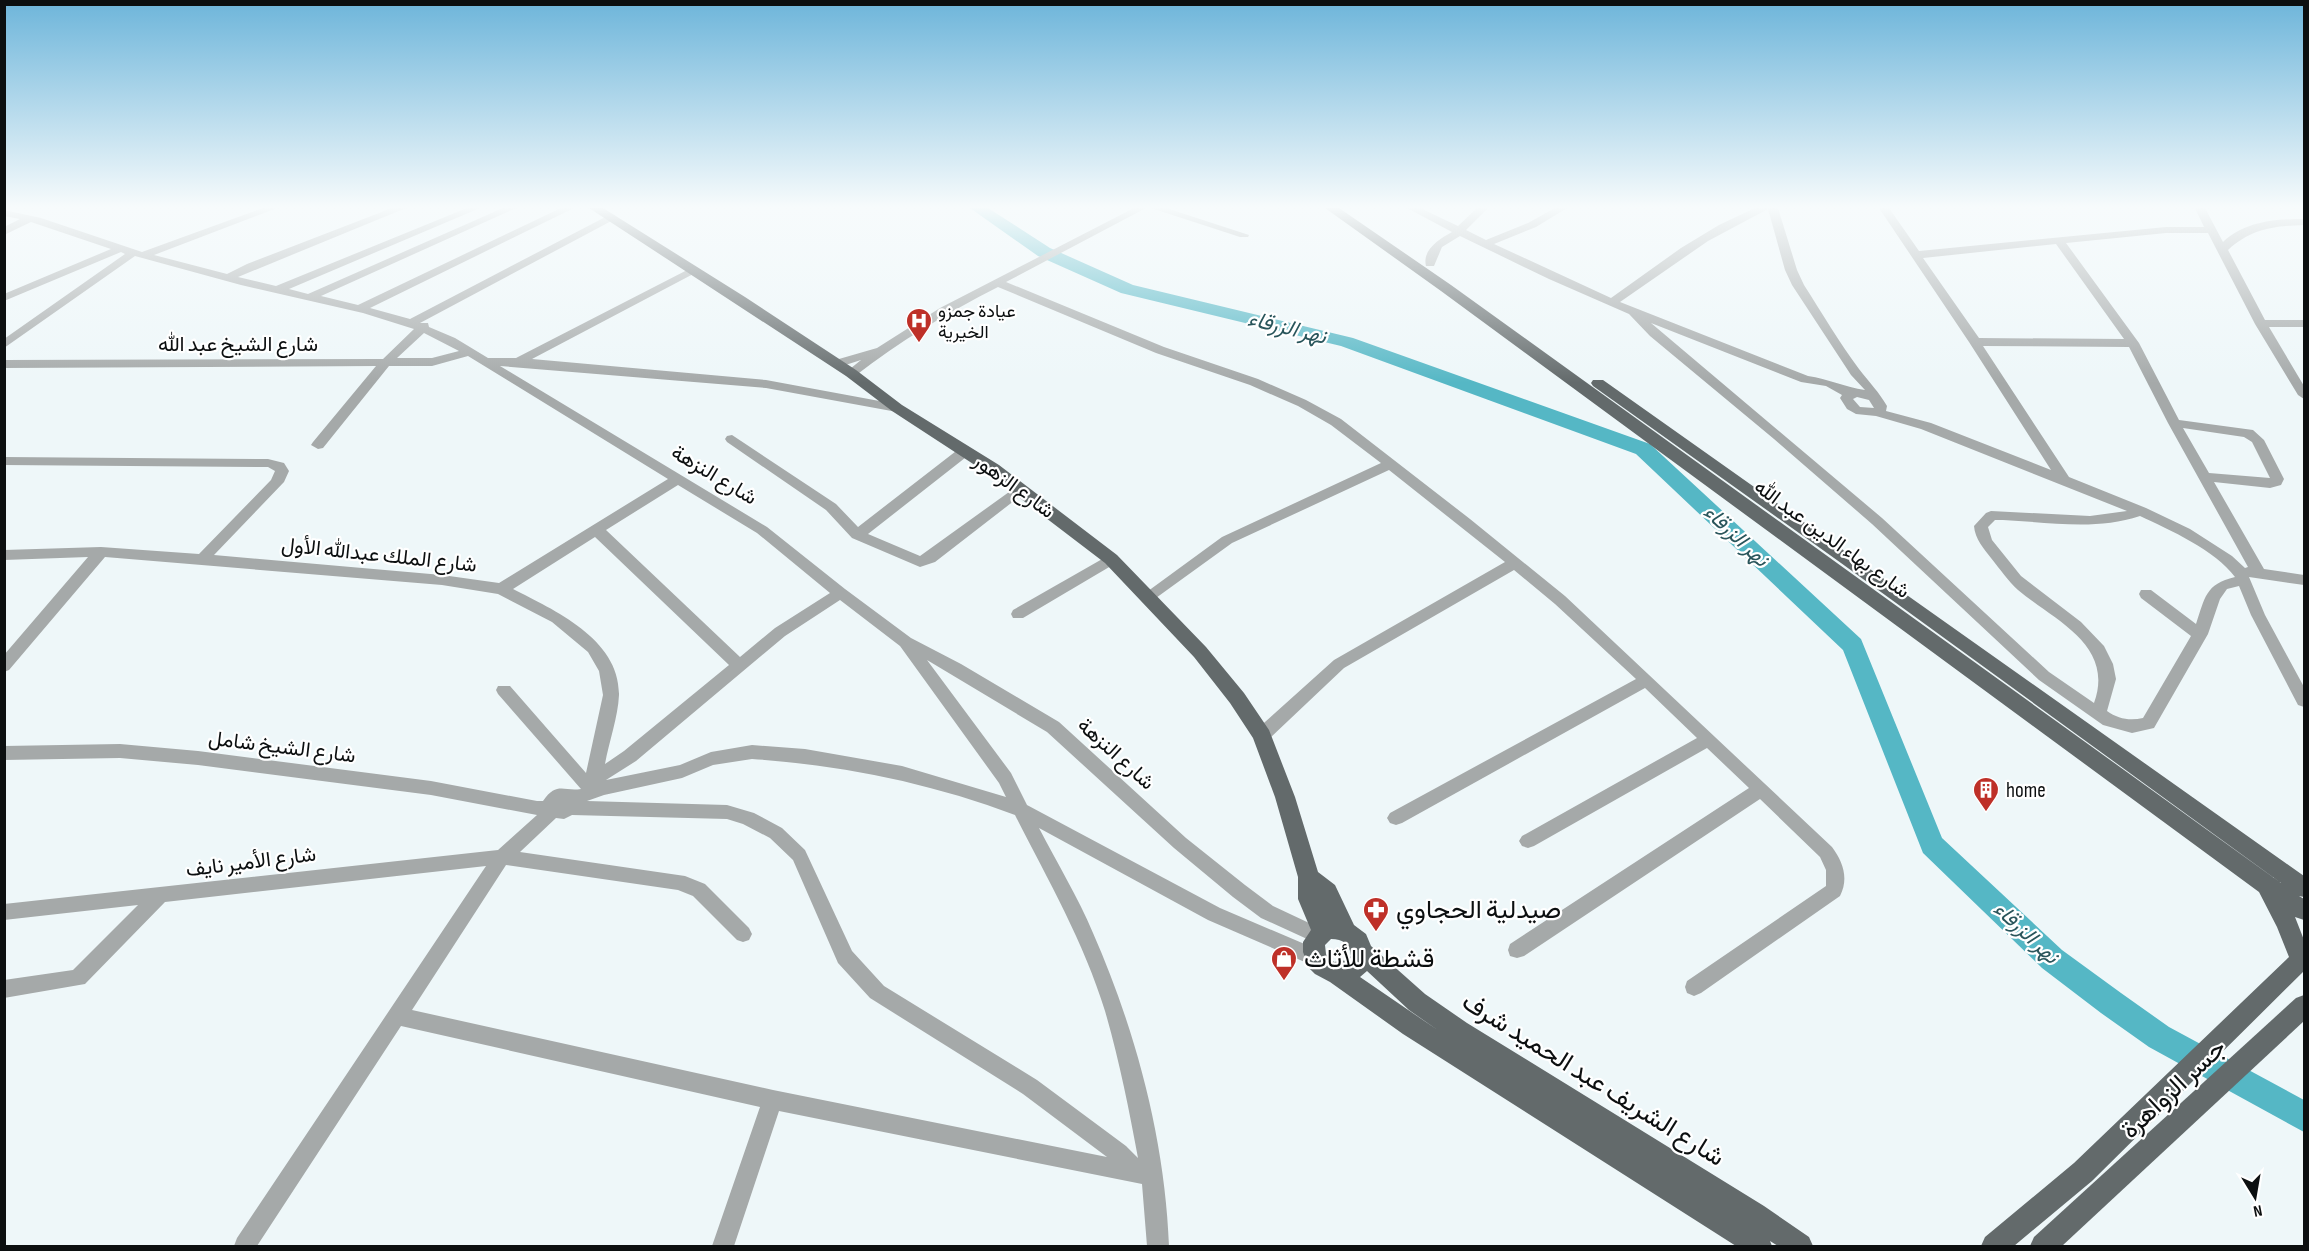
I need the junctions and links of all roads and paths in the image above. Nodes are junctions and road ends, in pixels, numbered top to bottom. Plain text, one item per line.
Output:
1 (92, 266) edge
2 (112, 266) edge
3 (185, 266) edge
4 (249, 266) edge
5 (334, 266) edge
6 (379, 266) edge
7 (447, 266) edge
8 (523, 266) edge
9 (687, 266) edge
10 (1027, 266) edge
11 (1422, 266) edge
12 (1432, 266) edge
13 (1533, 266) edge
14 (1664, 266) edge
15 (1791, 266) edge
16 (1925, 266) edge
17 (2077, 266) edge
18 (2231, 266) edge
19 (693, 270) junction
20 (228, 278) junction
21 (1001, 280) junction
22 (1452, 286) junction
23 (277, 290) junction
24 (310, 297) junction
25 (4, 298) edge
26 (1612, 303) junction
27 (360, 308) junction
28 (1633, 312) junction
29 (2304, 322) edge
30 (418, 324) junction
31 (2261, 324) junction
32 (1975, 342) junction
33 (2133, 343) junction
34 (4, 345) edge
35 (884, 348) junction
36 (471, 352) junction
37 (488, 362) junction
38 (519, 362) junction
39 (386, 363) junction
40 (4, 364) edge
41 (836, 364) junction
42 (1855, 372) junction
43 (851, 374) junction
44 (2304, 394) edge
45 (1851, 396) junction
46 (1876, 403) junction
47 (897, 408) junction
48 (2174, 423) junction
49 (732, 439) dead end
50 (318, 445) dead end
51 (965, 451) junction
52 (4, 461) edge
53 (1391, 464) junction
54 (2206, 477) junction
55 (677, 479) junction
56 (2065, 482) junction
57 (1022, 490) junction
58 (2141, 511) junction
59 (597, 530) junction
60 (857, 534) junction
61 (101, 552) junction
62 (4, 555) edge
63 (202, 559) junction
64 (1111, 559) junction
65 (1515, 564) junction
66 (2259, 573) junction
67 (2241, 576) junction
68 (2304, 580) edge
69 (501, 589) junction
70 (840, 593) junction
71 (2146, 594) dead end
72 (1149, 598) junction
73 (1018, 614) dead end
74 (2200, 634) junction
75 (906, 642) junction
76 (7, 660) edge
77 (739, 665) junction
78 (2044, 676) junction
79 (1647, 680) junction
80 (2023, 686) junction
81 (504, 690) dead end
82 (2304, 701) edge
83 (2098, 715) junction
84 (1262, 735) junction
85 (1708, 739) junction
86 (4, 753) edge
87 (590, 783) junction
88 (1760, 790) junction
89 (564, 804) junction
90 (1020, 809) junction
91 (1396, 818) dead end
92 (1528, 841) dead end
93 (502, 857) junction
94 (1309, 877) junction
95 (2266, 885) junction
96 (2304, 888) edge
97 (160, 895) junction
98 (2304, 911) edge
99 (4, 912) edge
100 (1345, 930) junction
101 (743, 934) dead end
102 (1318, 942) junction
103 (1517, 950) dead end
104 (1363, 953) junction
105 (2303, 958) edge
106 (1338, 974) junction
107 (1694, 987) dead end
108 (4, 989) edge
109 (2304, 1006) edge
110 (398, 1016) junction
111 (773, 1100) junction
112 (1145, 1175) junction
113 (245, 1246) edge
114 (723, 1246) edge
115 (1158, 1246) edge
116 (1759, 1246) edge
117 (1800, 1246) edge
118 (1994, 1246) edge
119 (2043, 1246) edge

1 - 25 street
2 - 34 street
3 - 20 street, شارع النزهة
4 - 20 street
5 - 23 street
6 - 24 street
7 - 27 street
8 - 30 street
9 - 19 main road, شارع الزهور
10 - 21 street
11 - 22 main road, شارع بهاء الدين عبد الله
12 - 22 main road, شارع بهاء الدين عبد الله
13 - 26 street
14 - 26 street
15 - 42 street
16 - 32 street
17 - 33 street
18 - 31 street
19 - 38 street
19 - 41 main road, شارع الزهور
20 - 23 street, شارع النزهة
21 - 35 street
21 - 53 street
22 - 80 main road, شارع بهاء الدين عبد الله
22 - 95 main road, شارع بهاء الدين عبد الله
23 - 24 street, شارع النزهة
24 - 27 street, شارع النزهة
26 - 28 street
27 - 30 street, شارع النزهة
28 - 45 street
28 - 78 street
29 - 31 street
30 - 36 street, شارع النزهة
30 - 39 street
31 - 44 street
32 - 33 street
32 - 56 street
33 - 48 street
35 - 41 street
35 - 43 street
36 - 37 street, شارع النزهة
36 - 39 street, شارع الشيخ عبد الله
37 - 38 street
37 - 55 street, شارع النزهة
38 - 47 street
39 - 40 street, شارع الشيخ عبد الله
39 - 50 street
41 - 43 main road, شارع الزهور
42 - 45 street
42 - 46 street
43 - 47 main road, شارع الزهور
45 - 46 street
45 - 46 street
46 - 56 street
47 - 51 main road, شارع الزهور
48 - 54 street
48 - 54 street
49 - 60 street
51 - 57 main road, شارع الزهور
51 - 60 street
52 - 63 street
53 - 65 street
53 - 72 street
54 - 66 street
55 - 59 street
55 - 70 street, شارع النزهة
56 - 58 street
57 - 60 street
57 - 64 main road, شارع الزهور
58 - 67 street
58 - 83 street
59 - 69 street
59 - 77 street
61 - 62 street, شارع الملك عبدالله الأول
61 - 63 street, شارع الملك عبدالله الأول
61 - 76 street
63 - 69 street, شارع الملك عبدالله الأول
64 - 72 main road, شارع الزهور
64 - 73 street
65 - 79 street
65 - 84 street
66 - 67 street
66 - 68 street
67 - 74 street
67 - 82 street
69 - 87 street, شارع الملك عبدالله الأول
70 - 75 street, شارع النزهة
70 - 77 street
71 - 74 street
72 - 84 main road, شارع الزهور
74 - 83 street
75 - 90 street
75 - 102 street, شارع النزهة
77 - 87 street
78 - 80 street
78 - 83 street
79 - 85 street
79 - 91 street
80 - 96 main road, شارع بهاء الدين عبد الله
81 - 87 street
84 - 94 main road, شارع الزهور
85 - 88 street
85 - 92 street
86 - 89 street, شارع الشيخ شامل
87 - 89 street
88 - 103 street
88 - 107 street
89 - 90 street
89 - 93 street
89 - 112 street, شارع الشيخ شامل
90 - 102 street
90 - 112 street
93 - 97 street, شارع الأمير نايف
93 - 101 street, شارع الأمير نايف
93 - 110 street
94 - 100 main road, شارع الزهور
94 - 102 main road, شارع الزهور
95 - 98 main road, شارع بهاء الدين عبد الله
95 - 105 main road
97 - 99 street, شارع الأمير نايف
97 - 108 street
100 - 102 main road
100 - 104 main road
102 - 106 main road
104 - 106 main road
104 - 117 main road, شارع الشريف عبد الحميد شرف
105 - 118 main road, جسر الزواهرة
106 - 116 main road
109 - 119 main road, جسر الزواهرة
110 - 111 street
110 - 113 street
111 - 112 street
111 - 114 street
112 - 115 street

